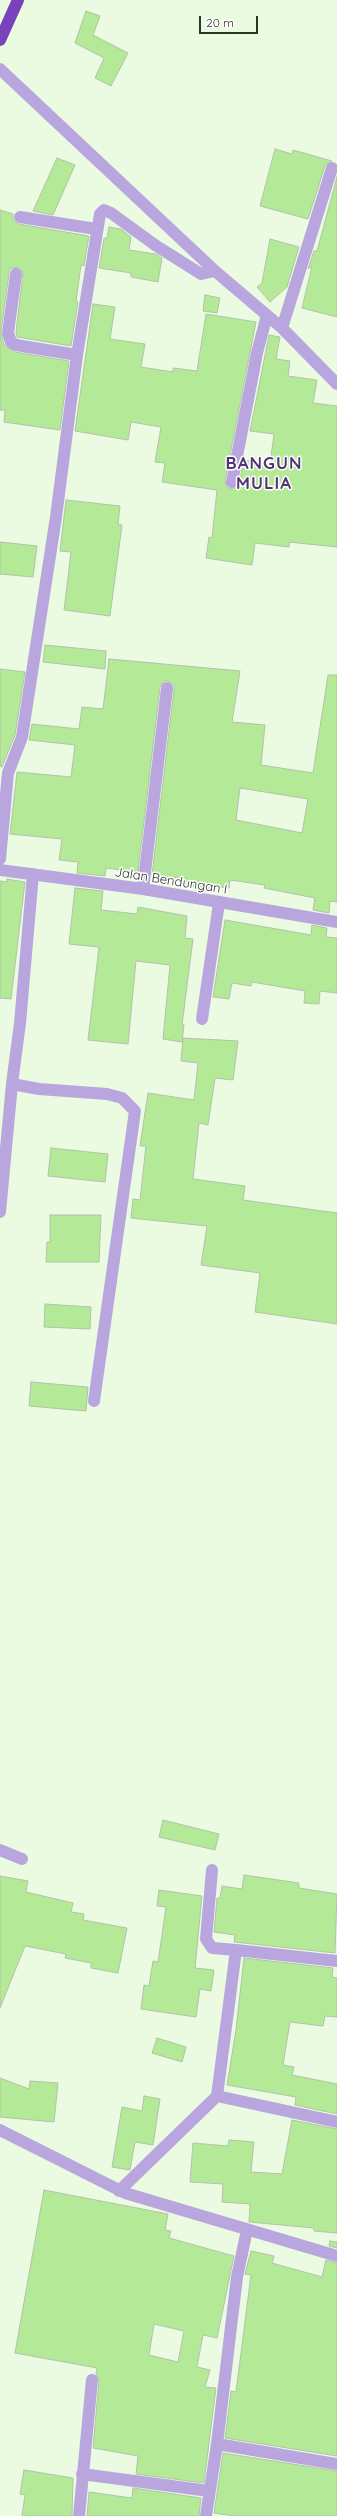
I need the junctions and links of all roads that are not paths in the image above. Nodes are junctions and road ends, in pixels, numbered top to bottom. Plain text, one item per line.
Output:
1 (18, 0) edge
2 (0, 40) edge
3 (0, 69) edge
4 (332, 168) dead end
5 (20, 217) dead end
6 (96, 229) junction
7 (215, 271) junction
8 (16, 274) dead end
9 (266, 315) junction
10 (282, 328) junction
11 (77, 355) junction
12 (337, 384) edge
13 (232, 482) dead end
14 (167, 688) dead end
15 (0, 859) edge
16 (0, 870) edge
17 (33, 874) junction
18 (143, 890) junction
19 (219, 903) junction
20 (337, 922) edge
21 (202, 1019) dead end
22 (12, 1084) junction
23 (0, 1212) edge
24 (94, 1401) dead end
25 (0, 1850) edge
26 (22, 1859) dead end
27 (212, 1870) dead end
28 (236, 1950) junction
29 (337, 1961) edge
30 (217, 2096) junction
31 (337, 2122) edge
32 (0, 2130) edge
33 (119, 2190) junction
34 (247, 2230) junction
35 (337, 2256) edge
36 (92, 2380) dead end
37 (217, 2444) junction
38 (337, 2464) edge
39 (82, 2474) junction
40 (209, 2491) junction
41 (78, 2516) edge
42 (206, 2516) edge

1 - 2 highway
3 - 7 street
4 - 10 street
5 - 6 street
6 - 7 street
6 - 11 street
7 - 9 street
8 - 11 street
9 - 10 street
9 - 13 street
10 - 12 street
11 - 15 street
14 - 18 street
16 - 17 street, Jalan Bendungan I
17 - 18 street, Jalan Bendungan I
17 - 22 street
18 - 19 street, Jalan Bendungan I
19 - 20 street, Jalan Bendungan I
19 - 21 street
22 - 23 street
22 - 24 street
25 - 26 street
27 - 28 street
28 - 29 street
28 - 30 street
30 - 31 street
30 - 33 street
32 - 33 street
33 - 34 street
34 - 35 street
34 - 37 street
36 - 39 street
37 - 38 street
37 - 40 street
39 - 40 street
39 - 41 street
40 - 42 street

